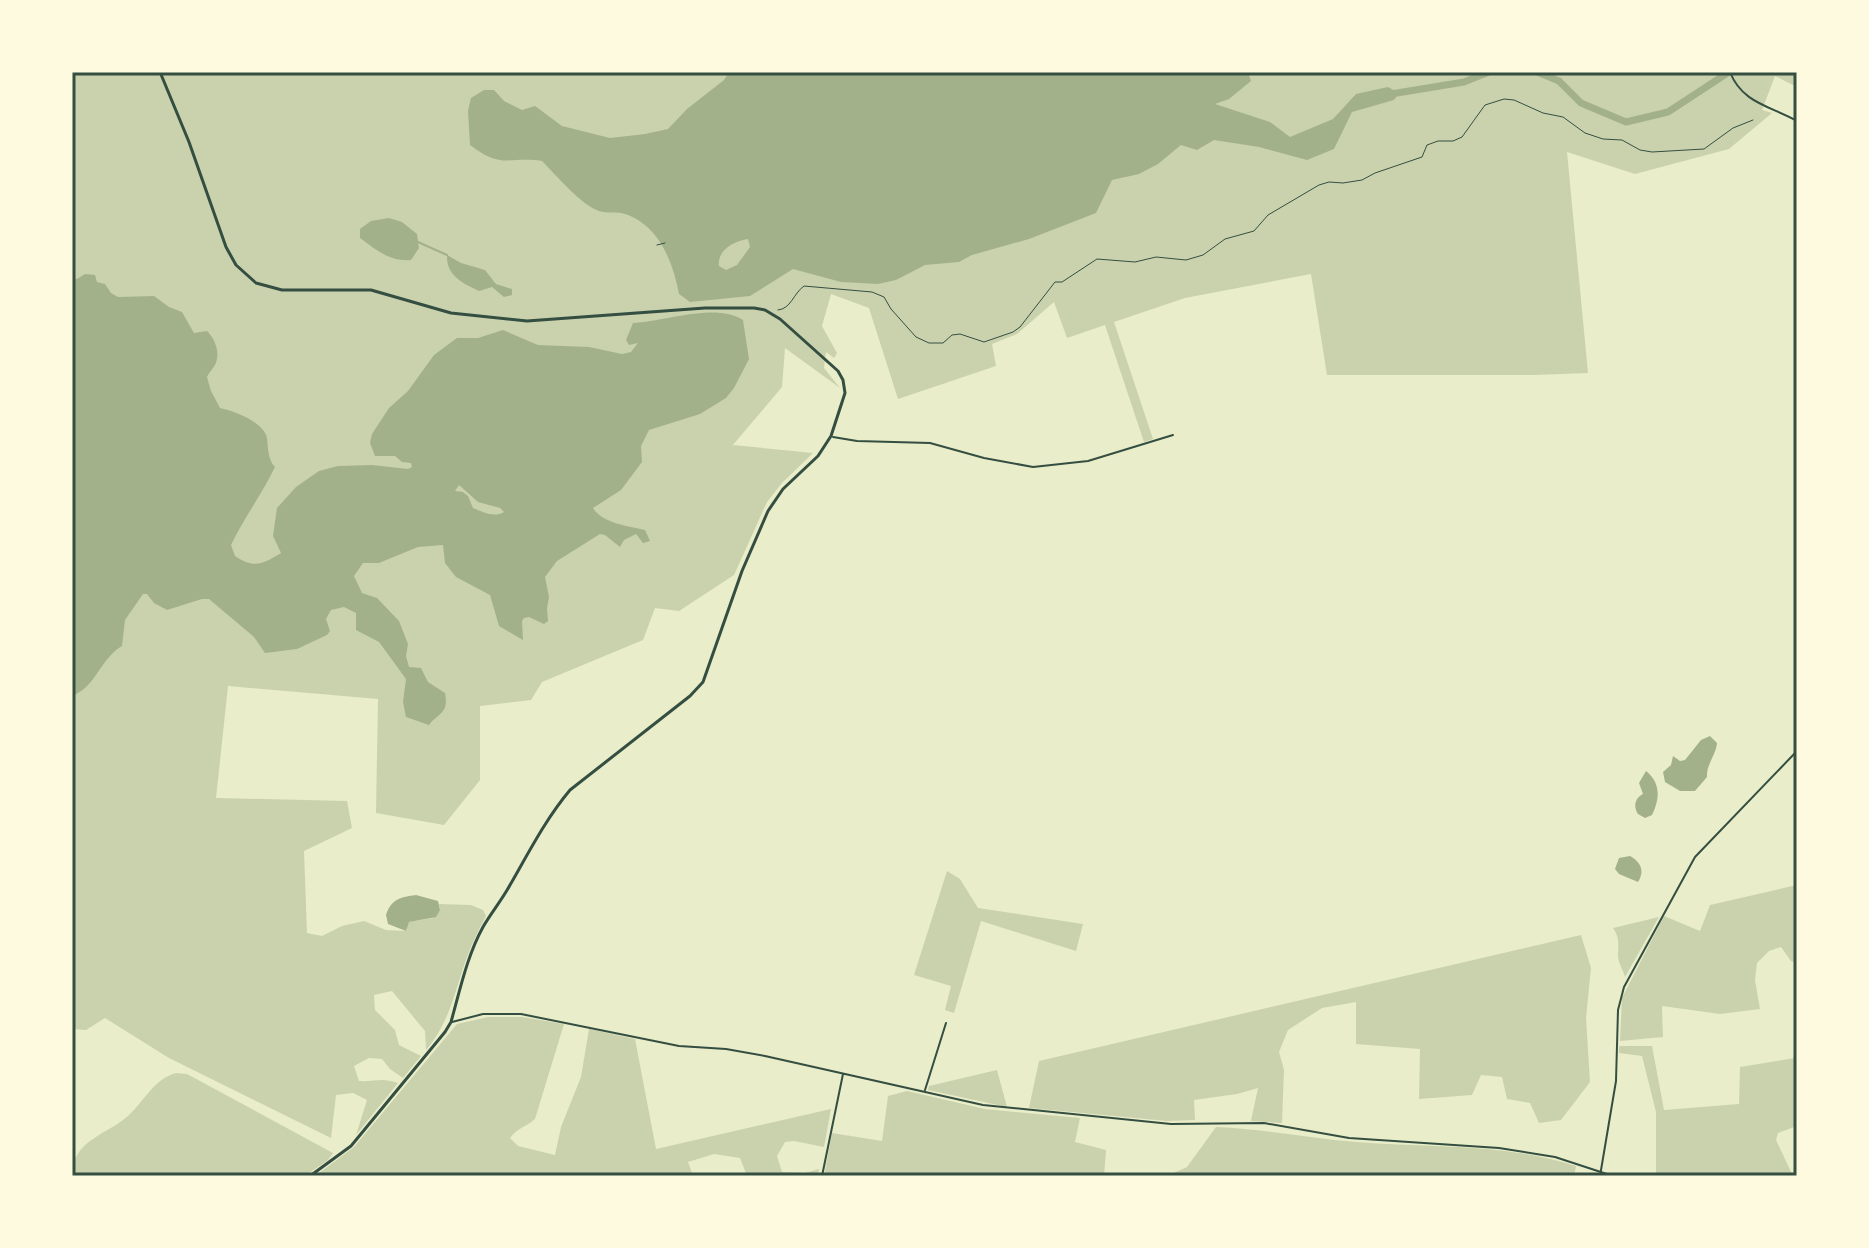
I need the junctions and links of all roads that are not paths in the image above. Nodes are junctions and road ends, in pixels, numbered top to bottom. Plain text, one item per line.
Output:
1 (160, 72) edge
2 (1730, 72) edge
3 (1797, 121) edge
4 (665, 243) dead end
5 (657, 245) dead end
6 (1173, 435) dead end
7 (831, 436) junction
8 (1797, 751) edge
9 (451, 1022) junction
10 (946, 1023) dead end
11 (843, 1073) junction
12 (925, 1091) junction
13 (1601, 1174) edge
14 (310, 1176) edge
15 (822, 1176) edge
16 (1613, 1176) edge

1 - 7 street
2 - 3 street
4 - 5 lane
6 - 7 street
7 - 9 street
8 - 13 street
9 - 11 street
9 - 14 street
10 - 12 street
11 - 12 street
11 - 15 street
12 - 13 street
13 - 16 street

